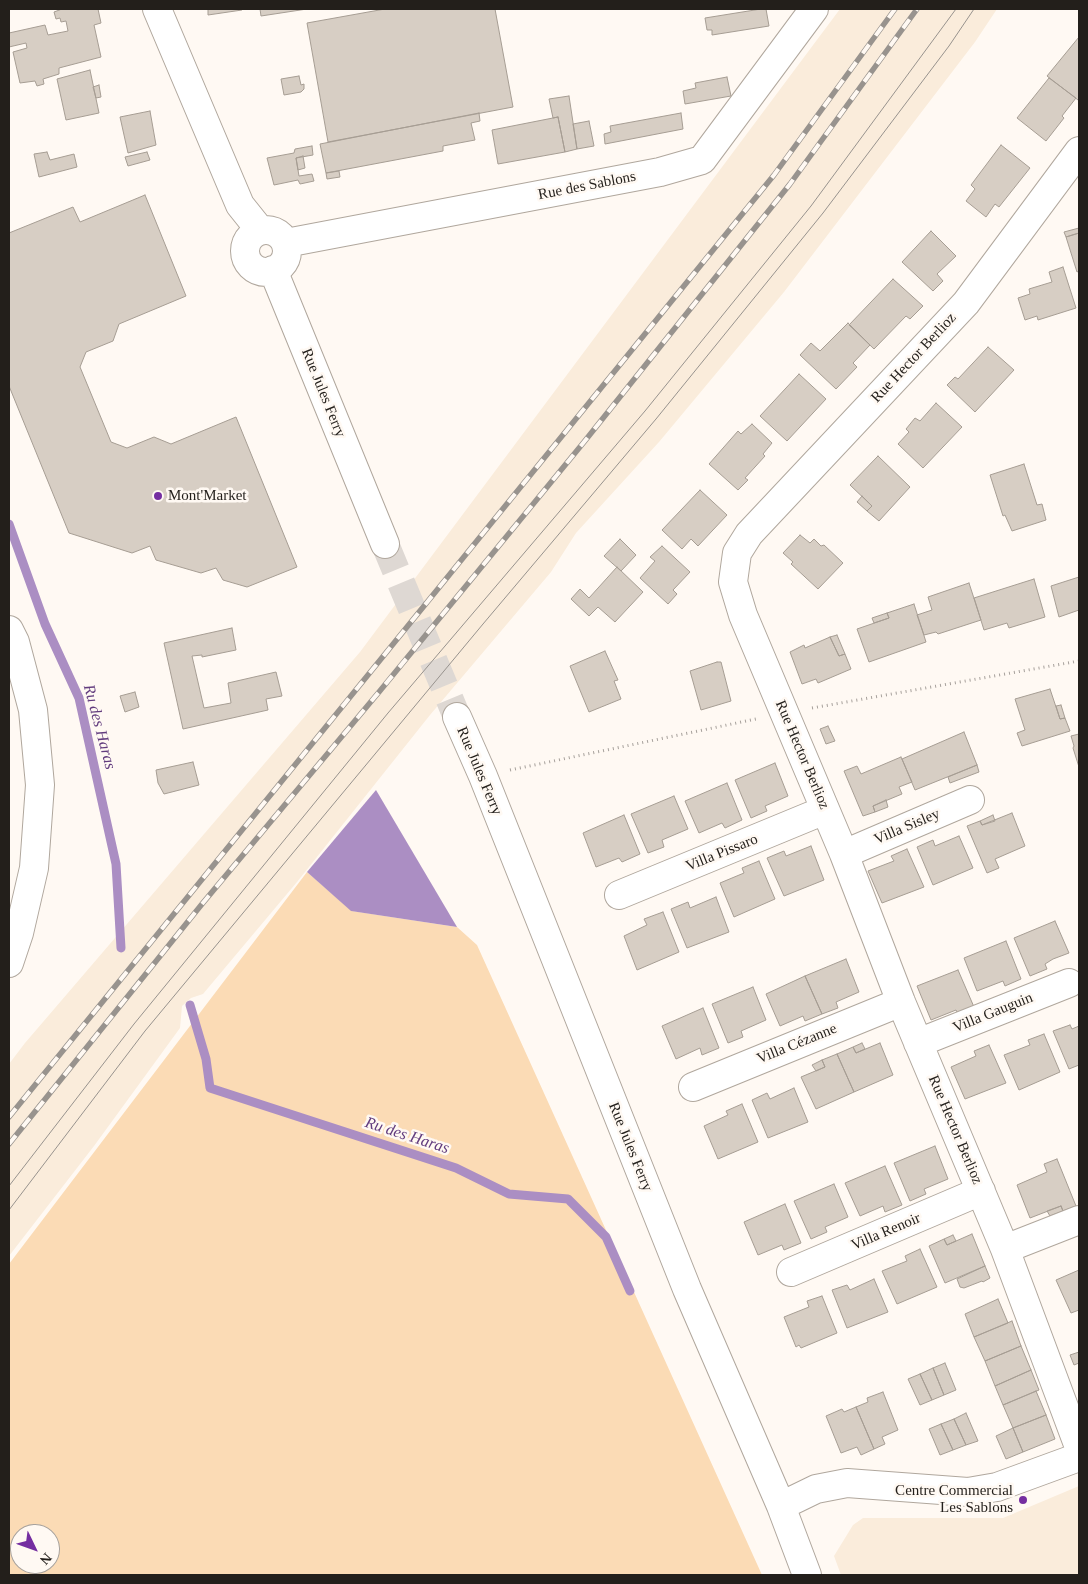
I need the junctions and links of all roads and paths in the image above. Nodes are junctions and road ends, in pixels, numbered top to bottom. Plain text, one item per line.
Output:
1 (157, 9) edge
2 (814, 9) edge
3 (1079, 151) edge
4 (260, 230) junction
5 (286, 243) junction
6 (273, 270) junction
7 (385, 544) tunnel mouth
8 (9, 630) edge
9 (456, 717) tunnel mouth
10 (970, 800) dead end
11 (824, 810) junction
12 (844, 854) junction
13 (619, 895) dead end
14 (9, 964) edge
15 (1069, 984) dead end
16 (900, 1002) junction
17 (918, 1043) junction
18 (693, 1087) dead end
19 (981, 1191) junction
20 (1079, 1220) edge
21 (1005, 1249) junction
22 (791, 1272) dead end
23 (1079, 1447) edge
24 (1079, 1457) edge
25 (781, 1506) junction
26 (807, 1575) edge

1 - 4 street
2 - 5 street, Rue des Sablons
3 - 11 street, Rue Hector Berlioz
4 - 5 street
4 - 6 street
5 - 6 street
6 - 7 street, Rue Jules Ferry
8 - 14 street
9 - 25 street, Rue Jules Ferry
10 - 12 street, Villa Sisley
11 - 12 street, Rue Hector Berlioz
11 - 13 street, Villa Pissaro
12 - 16 street, Rue Hector Berlioz
15 - 17 street, Villa Gauguin
16 - 17 street, Rue Hector Berlioz
16 - 18 street, Villa Cézanne
17 - 19 street, Rue Hector Berlioz
19 - 21 street, Rue Hector Berlioz
19 - 22 street, Villa Renoir
20 - 21 street
21 - 23 street, Rue Hector Berlioz
24 - 25 street
25 - 26 street, Rue Jules Ferry

